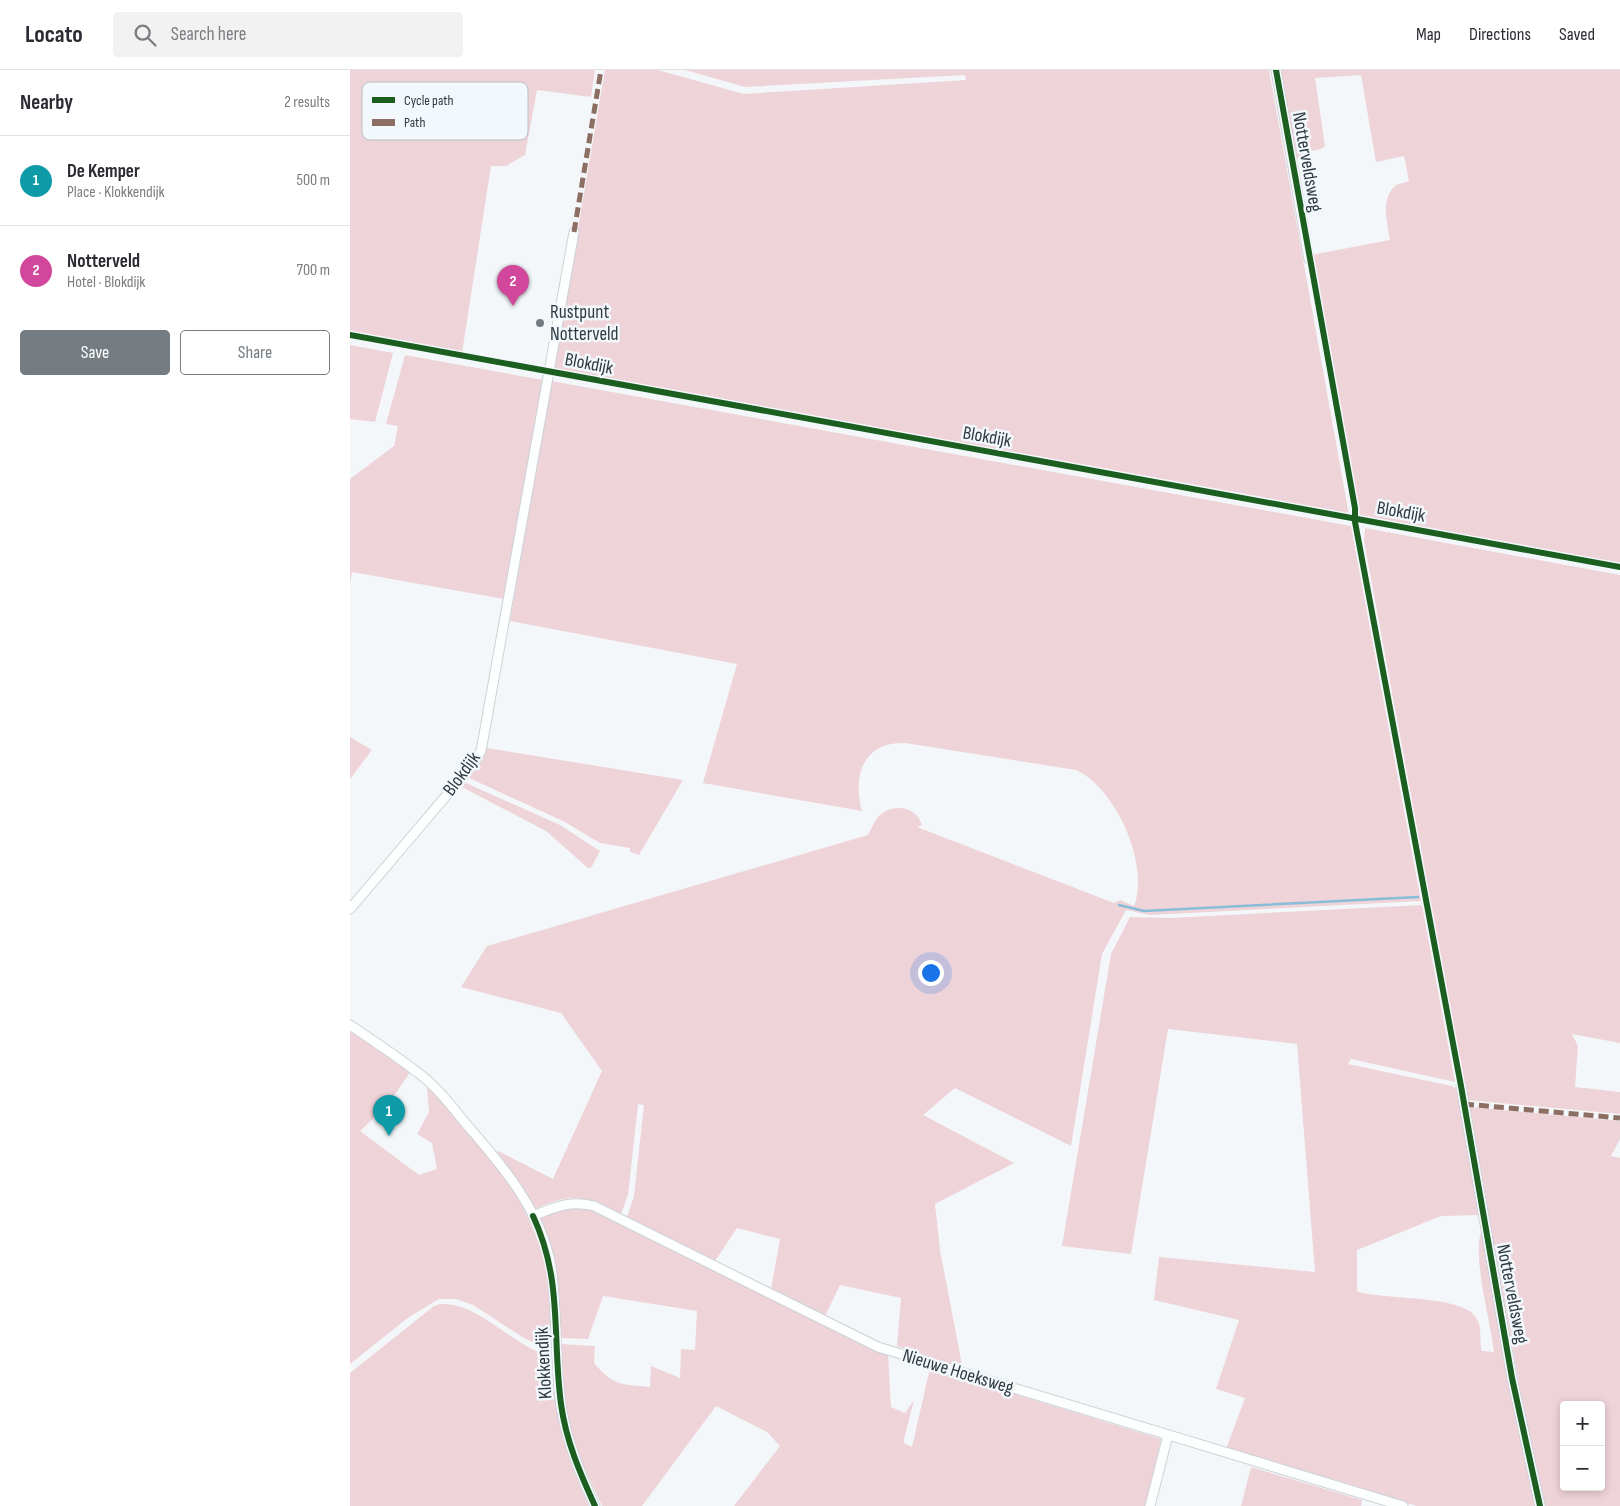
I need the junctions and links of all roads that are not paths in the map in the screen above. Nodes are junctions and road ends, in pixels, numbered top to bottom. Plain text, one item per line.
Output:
1 (1276, 70) edge
2 (574, 232) dead end
3 (1309, 259) dead end
4 (350, 909) edge
5 (350, 1024) edge
6 (1461, 1086) dead end
7 (533, 1216) junction
8 (1168, 1435) junction
9 (595, 1506) edge
10 (1150, 1506) edge
11 (1403, 1506) edge
12 (1540, 1506) edge

1 - 3 street, Notterveldsweg
2 - 4 street, Blokdijk
5 - 7 street, Klokkendijk
6 - 12 street, Notterveldsweg
7 - 8 street, Nieuwe Hoeksweg
7 - 9 street, Klokkendijk
8 - 10 street
8 - 11 street, Nieuwe Hoeksweg

